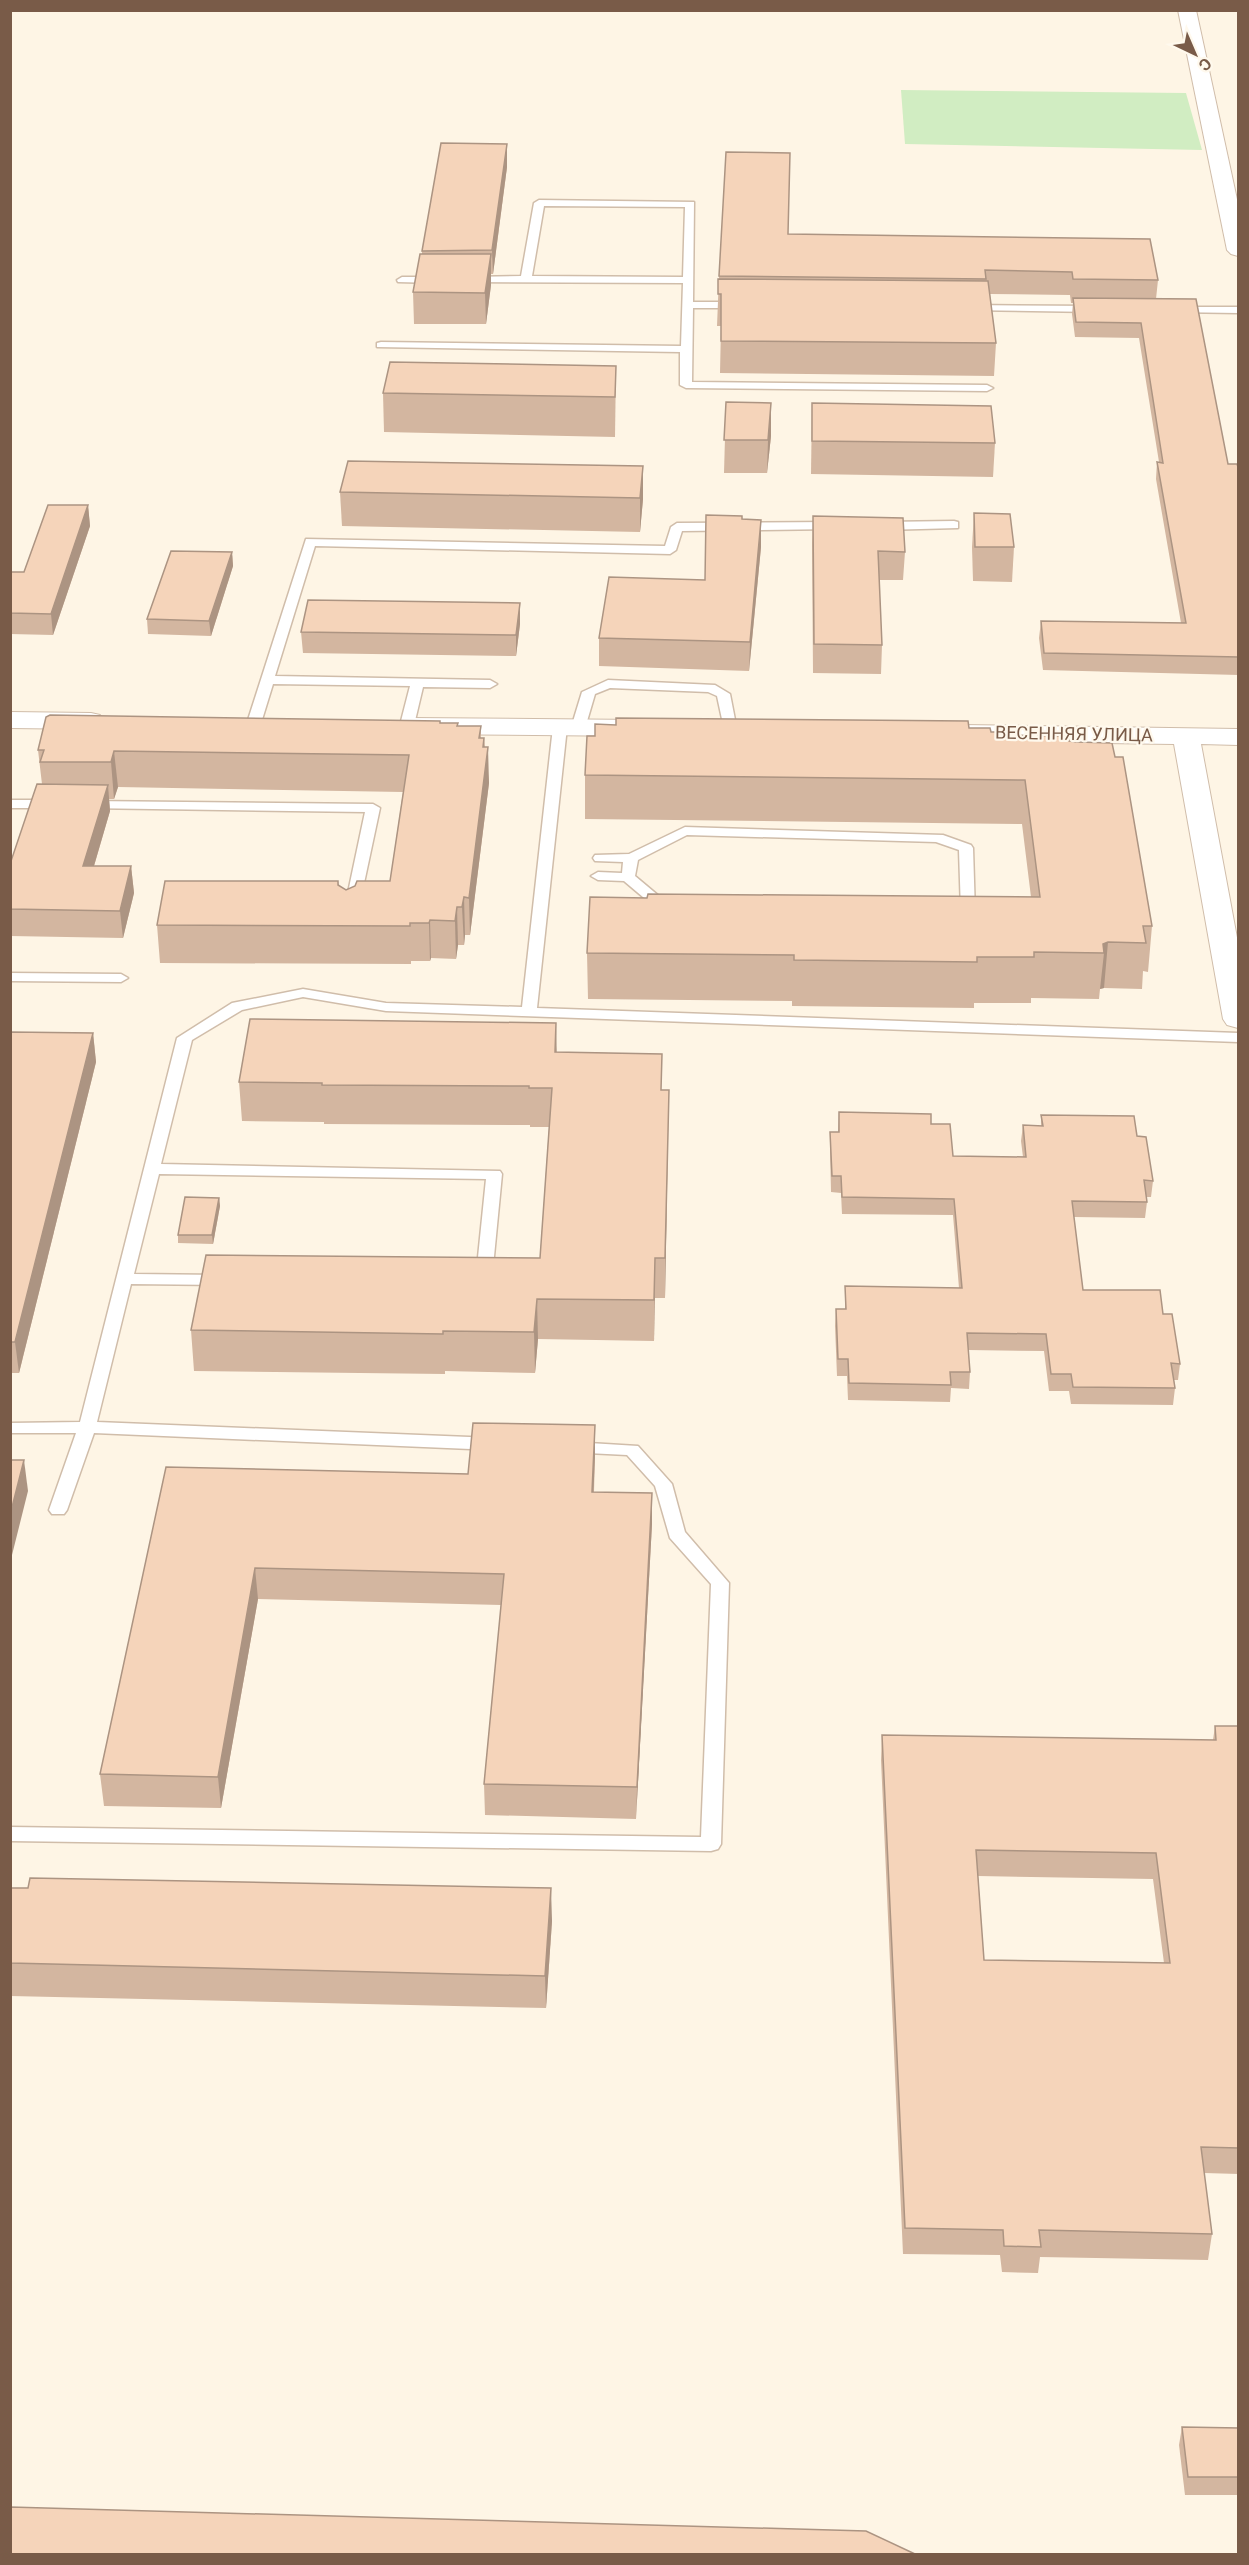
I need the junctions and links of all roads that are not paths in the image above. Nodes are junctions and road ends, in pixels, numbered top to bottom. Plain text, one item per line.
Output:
1 (1187, 10) edge
2 (1239, 250) edge
3 (526, 279) junction
4 (402, 280) dead end
5 (687, 280) junction
6 (688, 305) junction
7 (748, 306) edge
8 (951, 308) edge
9 (1107, 309) edge
10 (1167, 310) edge
11 (1239, 310) edge
12 (381, 345) dead end
13 (686, 349) junction
14 (987, 388) edge
15 (954, 525) dead end
16 (849, 526) edge
17 (873, 526) edge
18 (267, 680) junction
19 (417, 683) junction
20 (490, 684) dead end
21 (10, 720) edge
22 (115, 722) edge
23 (254, 723) edge
24 (396, 725) joint
25 (569, 727) junction
26 (660, 729) edge
27 (730, 730) edge
28 (934, 732) edge
29 (1186, 736) junction
30 (1239, 737) edge
31 (10, 804) edge
32 (600, 858) dead end
33 (631, 858) junction
34 (598, 876) dead end
35 (628, 877) junction
36 (349, 922) edge
37 (10, 977) edge
38 (121, 978) dead end
39 (529, 1012) junction
40 (1239, 1019) edge
41 (1239, 1038) edge
42 (152, 1169) junction
43 (124, 1278) junction
44 (244, 1280) edge
45 (472, 1284) edge
46 (87, 1427) junction
47 (10, 1428) edge
48 (514, 1445) edge
49 (561, 1447) edge
50 (58, 1510) dead end
51 (10, 1834) edge

1 - 2 street
3 - 4 lane
3 - 5 lane
3 - 5 lane
5 - 6 lane
6 - 7 lane
6 - 13 lane
8 - 9 lane
10 - 11 lane
12 - 13 lane
13 - 14 lane
15 - 17 lane
16 - 18 lane
18 - 19 lane
18 - 23 lane
19 - 20 lane
19 - 24 lane
21 - 22 street
24 - 25 street
25 - 26 street
25 - 27 lane
25 - 39 lane
28 - 29 street, ВЕСЕННЯЯ УЛИЦА
29 - 30 street, ВЕСЕННЯЯ УЛИЦА
29 - 40 street
31 - 36 lane
32 - 33 lane
33 - 35 lane
33 - 35 lane
34 - 35 lane
37 - 38 lane
39 - 41 lane
39 - 42 lane
42 - 43 lane
42 - 45 lane
43 - 44 lane
43 - 46 lane
46 - 47 lane
46 - 48 lane
46 - 50 lane
49 - 51 lane

